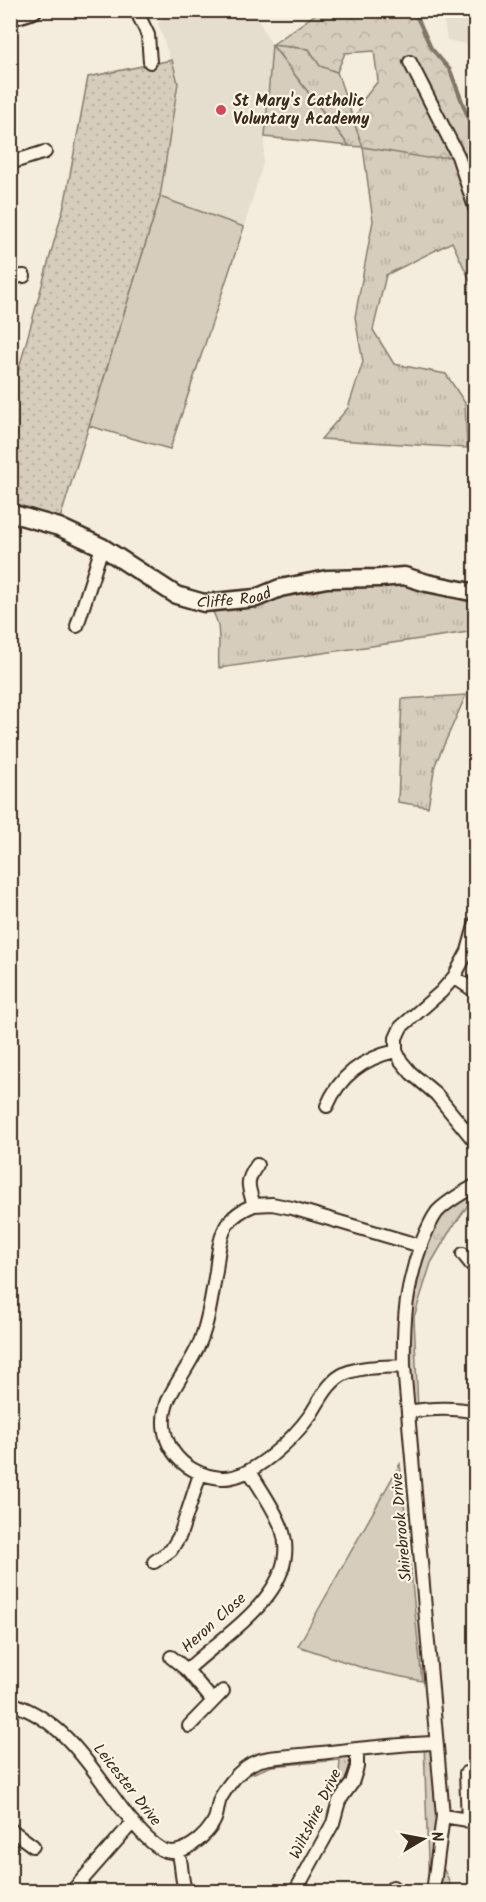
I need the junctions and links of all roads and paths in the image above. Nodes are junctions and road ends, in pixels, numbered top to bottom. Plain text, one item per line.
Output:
1 (33, 10) edge
2 (136, 10) edge
3 (10, 17) edge
4 (150, 62) dead end
5 (410, 62) dead end
6 (45, 152) dead end
7 (10, 163) edge
8 (476, 211) edge
9 (24, 276) dead end
10 (10, 277) edge
11 (10, 513) edge
12 (102, 546) junction
13 (476, 593) edge
14 (78, 626) dead end
15 (476, 922) edge
16 (454, 977) junction
17 (476, 993) edge
18 (396, 1051) junction
19 (327, 1106) dead end
20 (476, 1143) edge
21 (257, 1165) dead end
22 (476, 1185) edge
23 (254, 1204) junction
24 (421, 1246) junction
25 (462, 1254) dead end
26 (476, 1266) edge
27 (404, 1366) junction
28 (409, 1412) junction
29 (476, 1412) edge
30 (250, 1472) junction
31 (200, 1474) junction
32 (154, 1562) dead end
33 (171, 1657) dead end
34 (187, 1670) junction
35 (223, 1691) dead end
36 (213, 1701) junction
37 (10, 1703) edge
38 (189, 1725) dead end
39 (436, 1743) junction
40 (357, 1749) junction
41 (466, 1773) dead end
42 (443, 1816) junction
43 (472, 1821) edge
44 (133, 1822) junction
45 (12, 1833) edge
46 (33, 1846) dead end
47 (178, 1852) junction
48 (75, 1888) dead end
49 (186, 1892) edge
50 (295, 1892) edge
51 (433, 1892) edge

1 - 3 street
2 - 4 street
5 - 8 street
6 - 7 street
9 - 10 street
11 - 12 street, Cliffe Road
12 - 13 street, Cliffe Road
12 - 14 street
15 - 16 street
16 - 17 street
16 - 18 street
18 - 19 street
18 - 20 street
21 - 23 street
22 - 24 street, Shirebrook Drive
23 - 24 street
23 - 31 street
24 - 27 street, Shirebrook Drive
25 - 26 street
27 - 28 street, Shirebrook Drive
27 - 30 street
28 - 29 street
28 - 39 street, Shirebrook Drive
30 - 31 street
30 - 34 street, Heron Close
31 - 32 street
33 - 34 street
34 - 36 street
35 - 36 street
36 - 38 street
37 - 44 street, Leicester Drive
39 - 40 street
39 - 42 street, Shirebrook Drive
40 - 47 street
40 - 50 street, Wiltshire Drive
41 - 43 street
42 - 43 street
42 - 51 street, Shirebrook Drive
44 - 47 street, Leicester Drive
44 - 48 street
45 - 46 street
47 - 49 street

